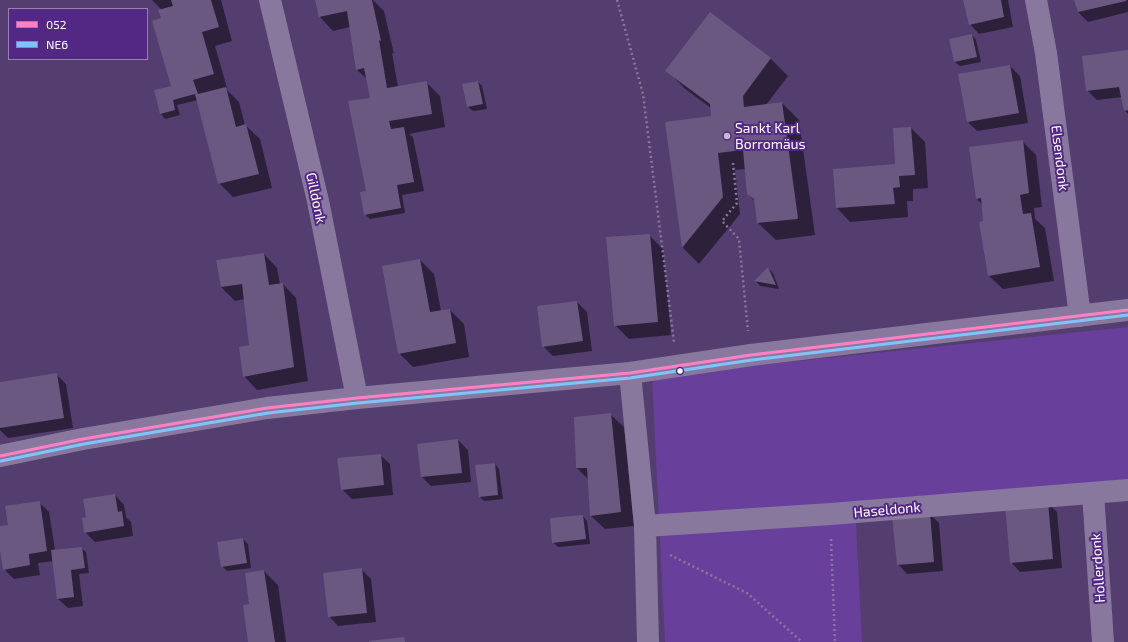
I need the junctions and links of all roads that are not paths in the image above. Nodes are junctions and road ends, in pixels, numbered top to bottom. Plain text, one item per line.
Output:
1 (270, 0) edge
2 (1036, 0) edge
3 (1128, 310) edge
4 (1080, 316) junction
5 (630, 373) junction
6 (357, 398) junction
7 (0, 456) edge
8 (1128, 490) edge
9 (1093, 493) junction
10 (645, 534) junction
11 (648, 642) edge
12 (1103, 642) edge

1 - 6 street, Gilldonk
2 - 4 street, Elsendonk
3 - 4 street
4 - 5 street
5 - 6 street
5 - 10 street
6 - 7 street
8 - 9 street, Haseldonk
9 - 10 street, Haseldonk
9 - 12 street, Hollerdonk
10 - 11 street

